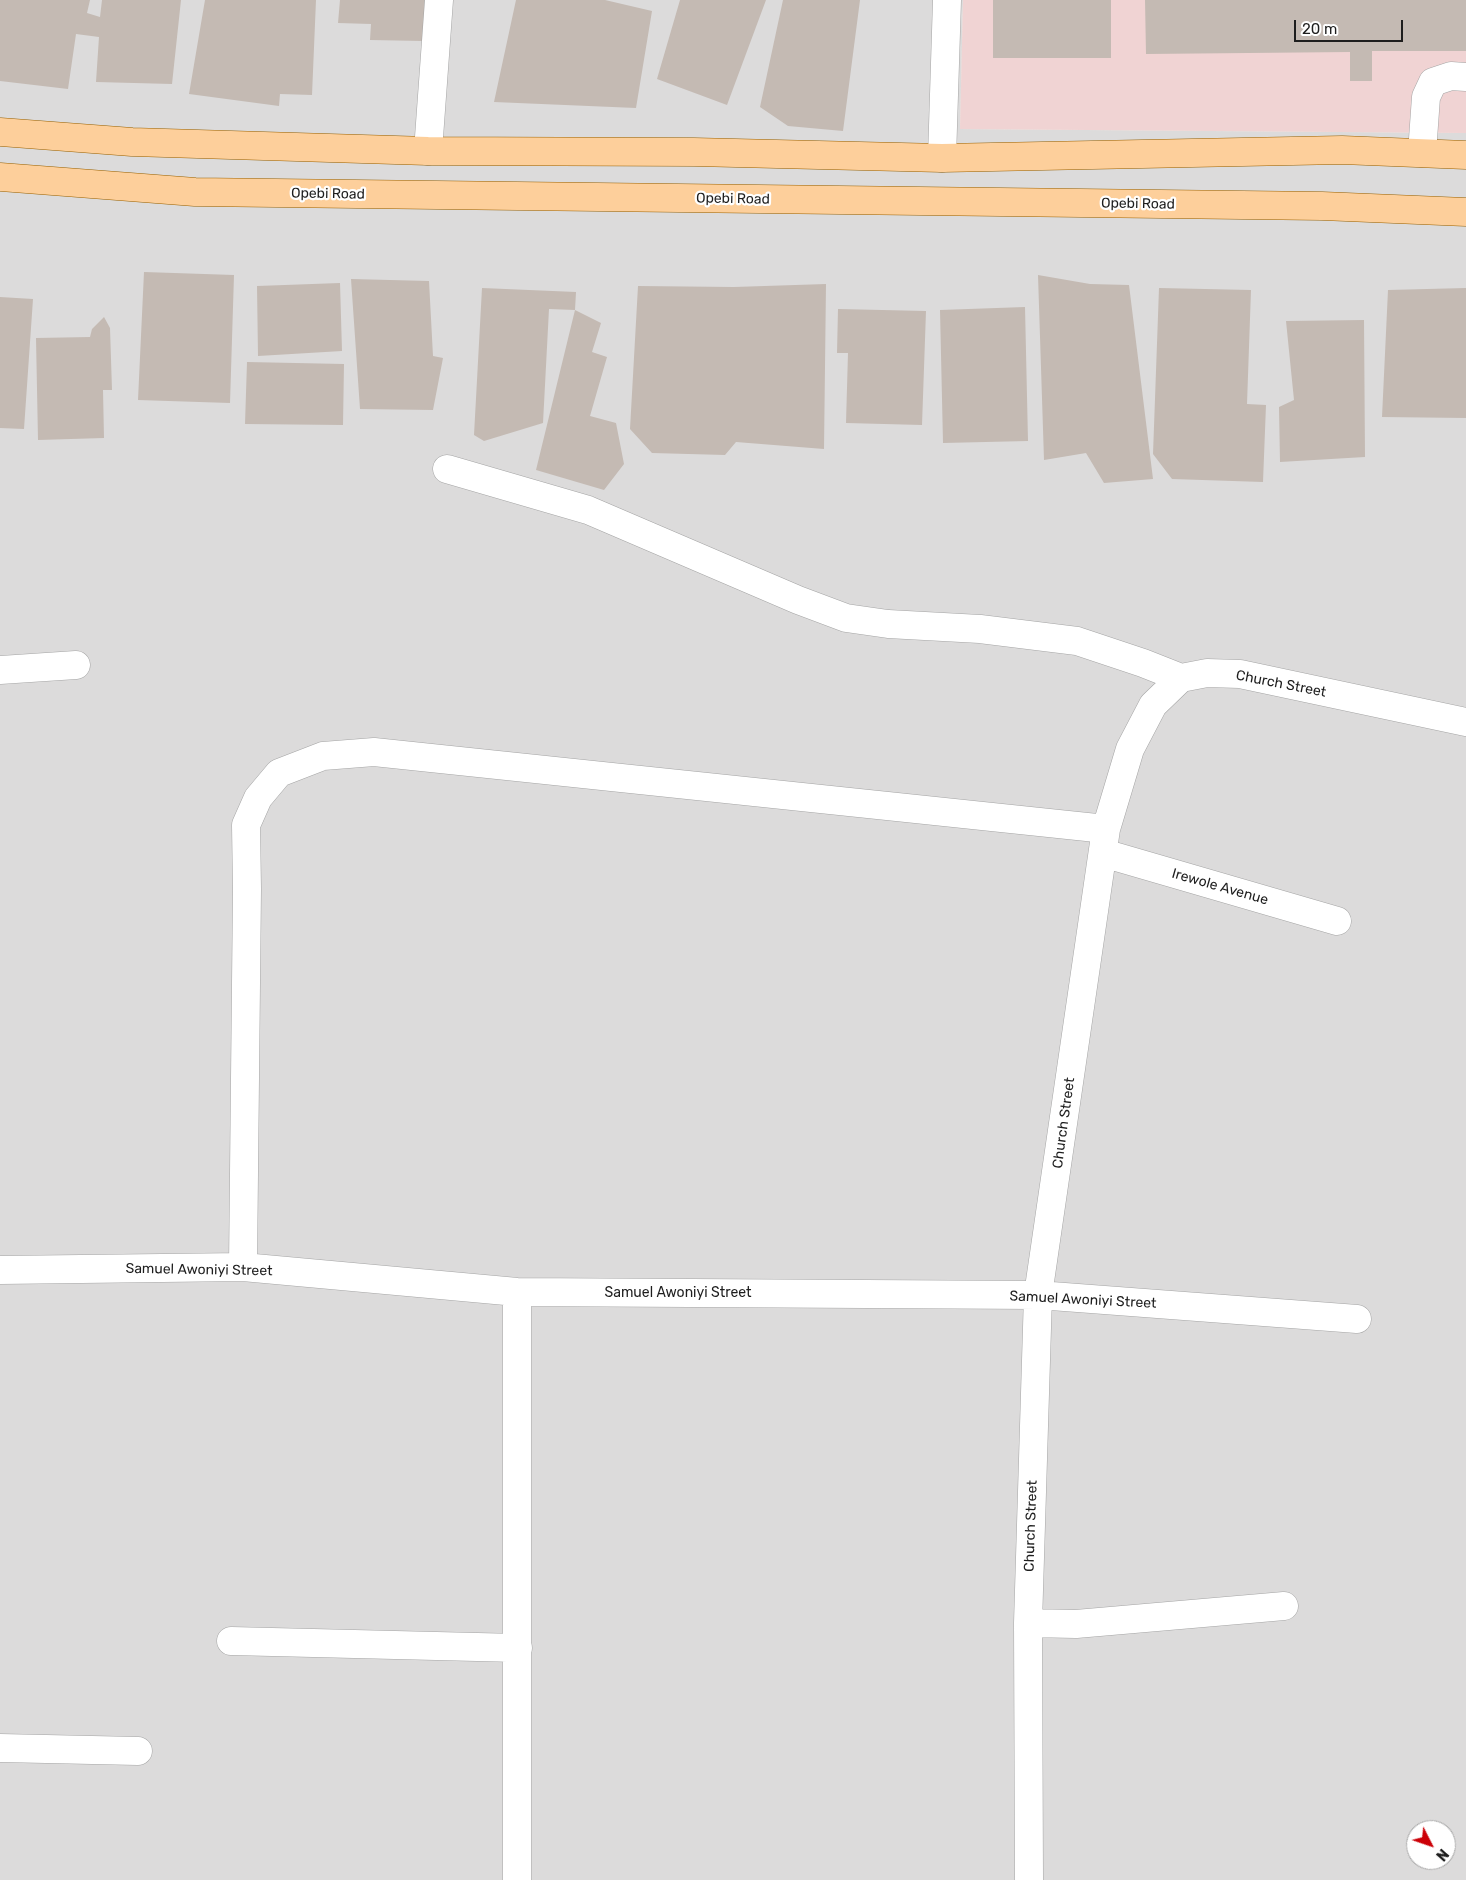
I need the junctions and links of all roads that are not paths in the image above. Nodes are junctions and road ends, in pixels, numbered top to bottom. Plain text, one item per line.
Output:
1 (439, 0) edge
2 (948, 0) edge
3 (1466, 77) edge
4 (0, 132) edge
5 (428, 151) junction
6 (1422, 153) junction
7 (1466, 154) edge
8 (942, 158) junction
9 (0, 176) edge
10 (1466, 212) edge
11 (447, 469) dead end
12 (76, 666) dead end
13 (0, 670) edge
14 (1181, 678) junction
15 (1466, 722) edge
16 (1105, 841) junction
17 (1337, 921) dead end
18 (243, 1267) junction
19 (0, 1270) edge
20 (517, 1292) junction
21 (1038, 1295) junction
22 (1357, 1319) dead end
23 (1284, 1606) dead end
24 (1028, 1623) junction
25 (231, 1642) dead end
26 (518, 1648) junction
27 (0, 1748) edge
28 (138, 1751) dead end
29 (517, 1880) edge
30 (1029, 1880) edge

1 - 5 street
2 - 8 street
3 - 6 street
4 - 5 main road
5 - 8 main road
6 - 7 main road
6 - 8 main road
9 - 10 main road, Opebi Road
11 - 14 street
12 - 13 street
14 - 15 street, Church Street
14 - 16 street, Church Street
16 - 17 street, Irewole Avenue
16 - 18 street, Irewole Avenue
16 - 21 street, Church Street
18 - 19 street, Samuel Awoniyi Street
18 - 20 street, Samuel Awoniyi Street
20 - 21 street, Samuel Awoniyi Street
20 - 26 street
21 - 22 street, Samuel Awoniyi Street
21 - 24 street, Church Street
23 - 24 street
24 - 30 street, Church Street
25 - 26 street
26 - 29 street
27 - 28 street

